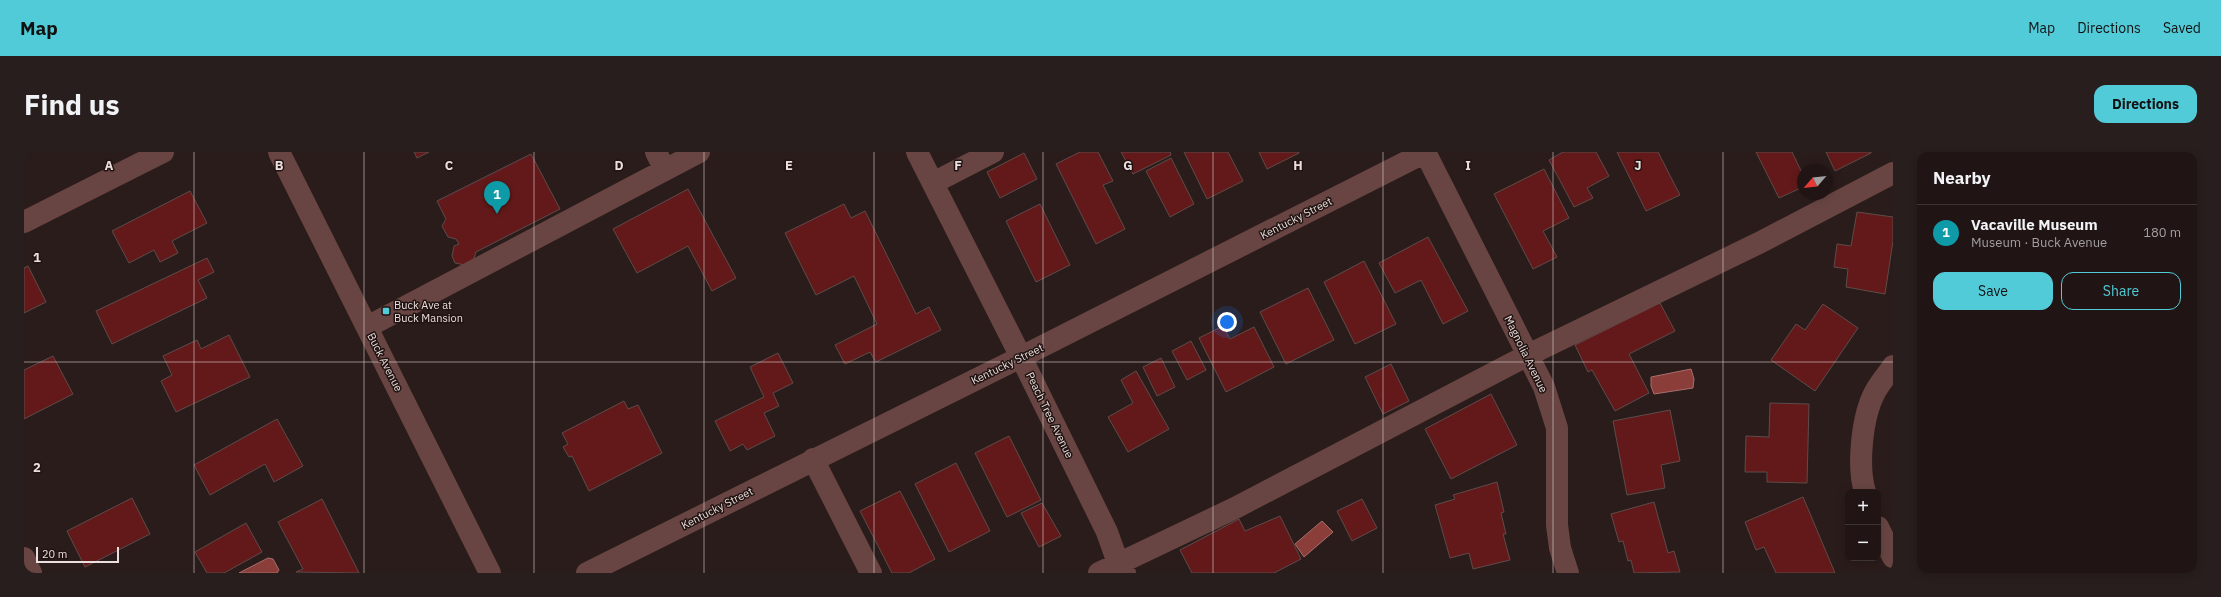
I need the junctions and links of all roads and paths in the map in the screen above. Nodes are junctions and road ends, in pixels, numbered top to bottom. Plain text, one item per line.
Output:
1 (163, 152) edge
2 (279, 152) edge
3 (699, 152) edge
4 (917, 152) edge
5 (993, 152) edge
6 (1426, 152) edge
7 (660, 161) edge
8 (1893, 173) edge
9 (933, 183) junction
10 (24, 222) edge
11 (367, 327) junction
12 (1528, 355) junction
13 (1021, 357) junction
14 (1893, 366) edge
15 (813, 459) junction
16 (1865, 489) edge
17 (1881, 533) edge
18 (1893, 557) edge
19 (24, 558) edge
20 (1122, 568) edge
21 (32, 573) edge
22 (490, 573) edge
23 (587, 573) edge
24 (871, 573) edge
25 (1099, 573) edge
26 (1568, 573) edge

1 - 10 street
2 - 11 street, Buck Avenue
3 - 7 street
4 - 9 street, Peach Tree Avenue
5 - 9 street
6 - 12 street, Magnolia Avenue
6 - 13 street, Kentucky Street
7 - 11 street
8 - 12 street
9 - 13 street, Peach Tree Avenue
11 - 22 street, Buck Avenue
12 - 20 street
12 - 26 street, Magnolia Avenue
13 - 15 street, Kentucky Street
13 - 20 street, Peach Tree Avenue
14 - 16 street
15 - 23 street, Kentucky Street
15 - 24 street
17 - 18 street
19 - 21 street
20 - 25 street

